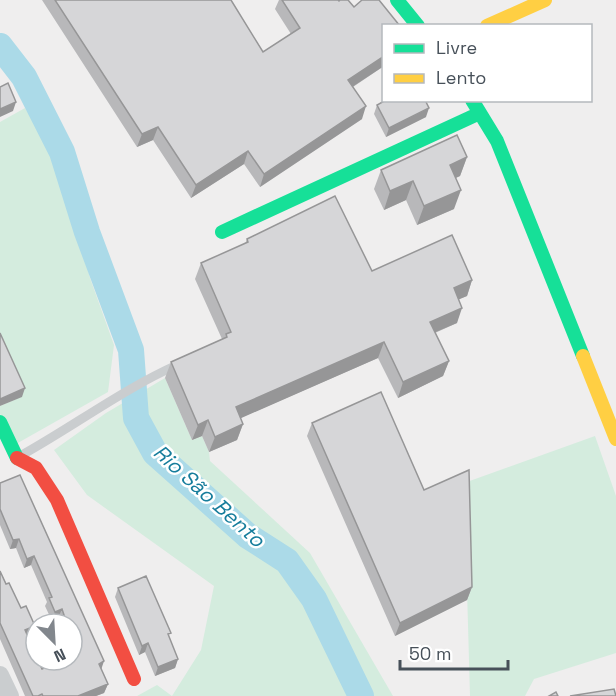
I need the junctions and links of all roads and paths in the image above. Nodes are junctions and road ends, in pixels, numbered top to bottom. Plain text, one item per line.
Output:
1 (397, 0) edge
2 (545, 0) edge
3 (416, 24) edge
4 (491, 24) edge
5 (473, 102) edge
6 (480, 112) junction
7 (222, 232) dead end
8 (189, 360) edge
9 (612, 418) edge
10 (0, 422) edge
11 (616, 439) edge
12 (17, 458) junction
13 (0, 465) edge
14 (0, 675) edge
15 (134, 678) dead end
16 (10, 696) edge

1 - 3 street
2 - 4 street
5 - 6 street
6 - 7 street
6 - 9 street
8 - 12 lane
9 - 11 street
10 - 12 street
12 - 13 street
12 - 15 street
14 - 16 street

